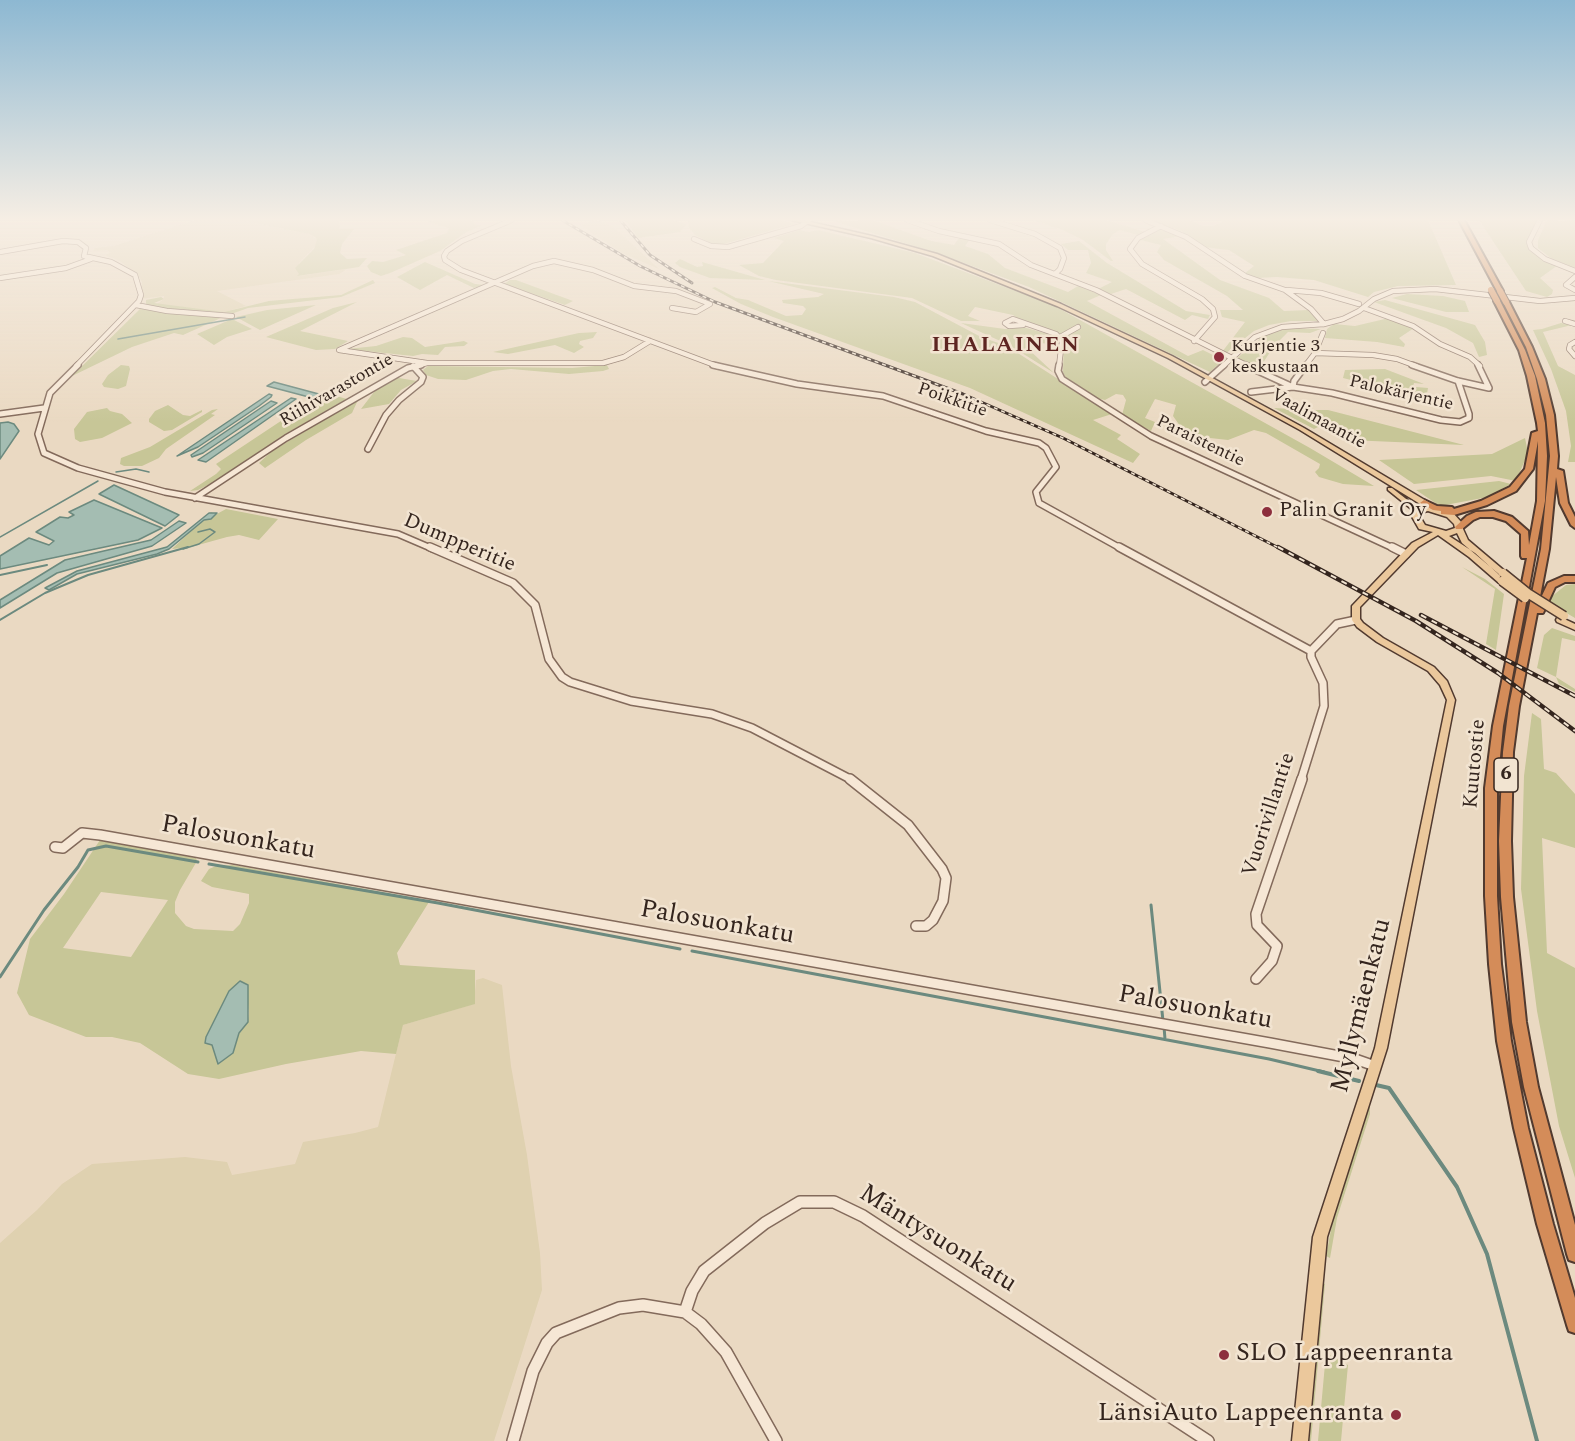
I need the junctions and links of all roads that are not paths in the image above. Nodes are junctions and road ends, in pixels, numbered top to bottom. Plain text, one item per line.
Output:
1 (139, 287) edge
2 (486, 287) edge
3 (507, 287) edge
4 (644, 287) edge
5 (1018, 287) edge
6 (1089, 287) edge
7 (1182, 287) edge
8 (1278, 287) edge
9 (1490, 287) edge
10 (1498, 287) edge
11 (1285, 290) junction
12 (1575, 298) edge
13 (1502, 302) junction
14 (136, 305) junction
15 (1362, 306) junction
16 (672, 308) dead end
17 (232, 316) dead end
18 (1565, 321) dead end
19 (1324, 324) junction
20 (1575, 324) edge
21 (1023, 325) dead end
22 (1078, 327) dead end
23 (1323, 333) dead end
24 (1060, 337) junction
25 (650, 341) junction
26 (1194, 341) junction
27 (1575, 342) edge
28 (1315, 353) junction
29 (1575, 356) edge
30 (1232, 359) junction
31 (427, 363) junction
32 (413, 366) junction
33 (1536, 378) junction
34 (1208, 380) junction
35 (1458, 381) junction
36 (1293, 387) junction
37 (1251, 392) dead end
38 (44, 408) junction
39 (0, 414) edge
40 (368, 448) dead end
41 (1507, 493) junction
42 (195, 498) junction
43 (1424, 503) junction
44 (1418, 511) junction
45 (1440, 511) junction
46 (1418, 522) junction
47 (1575, 525) edge
48 (1459, 528) junction
49 (1438, 533) junction
50 (1415, 545) junction
51 (1406, 554) junction
52 (1503, 577) junction
53 (1575, 579) edge
54 (1520, 610) junction
55 (1562, 618) junction
56 (1575, 621) edge
57 (1358, 622) junction
58 (1575, 627) edge
59 (1311, 651) junction
60 (1514, 706) junction
61 (55, 847) dead end
62 (916, 926) dead end
63 (1256, 979) dead end
64 (1375, 1066) junction
65 (1575, 1254) edge
66 (686, 1312) junction
67 (1575, 1325) edge
68 (514, 1438) edge
69 (776, 1441) edge
70 (1208, 1441) edge
71 (1299, 1441) edge

1 - 14 street
2 - 31 street
3 - 25 street, Poikkitie
4 - 16 street
5 - 34 main road, Vaalimaantie
6 - 26 street
7 - 26 street
8 - 11 street
9 - 13 highway, Kuutostie / 6, bridge
10 - 13 highway, Kuutostie / 6, bridge
11 - 15 street
11 - 19 street
12 - 15 street
13 - 33 highway, Kuutostie / 6
14 - 17 street
14 - 38 street, Dumpperitie
15 - 19 street
15 - 35 street
18 - 20 street
19 - 30 street
21 - 24 street
22 - 24 street
23 - 28 street
24 - 51 street, Paraistentie
25 - 31 street, Riihivarastontie
25 - 59 street, Poikkitie
26 - 30 street
27 - 29 street
28 - 35 street
28 - 36 street
30 - 34 street
30 - 36 street
31 - 32 street, Riihivarastontie
32 - 40 street
32 - 42 street, Riihivarastontie
33 - 41 highway
33 - 47 highway
33 - 54 highway, Kuutostie / 6
33 - 60 highway, Kuutostie / 6
34 - 43 main road, Vaalimaantie
34 - 44 main road, Vaalimaantie
35 - 36 street, Palokärjentie
36 - 37 street, Palokärjentie
38 - 39 street
38 - 42 street, Dumpperitie
41 - 43 highway
41 - 45 highway
42 - 62 street, Dumpperitie
43 - 45 main road, Vaalimaantie
44 - 45 main road
44 - 46 main road
45 - 48 main road, Vaalimaantie
46 - 49 main road
46 - 50 main road
48 - 49 main road
48 - 52 main road
48 - 54 highway
49 - 50 main road
49 - 52 main road
50 - 51 main road
51 - 57 main road
52 - 55 main road, bridge
53 - 60 highway
54 - 67 highway, Kuutostie / 6
55 - 56 main road
55 - 58 main road
57 - 59 street
57 - 64 main road, Myllymäenkatu
59 - 63 street, Vuorivillantie
60 - 65 highway, Kuutostie / 6
61 - 64 street, Palosuonkatu
64 - 71 main road, Myllymäenkatu
66 - 68 street
66 - 69 street
66 - 70 street, Mäntysuonkatu

